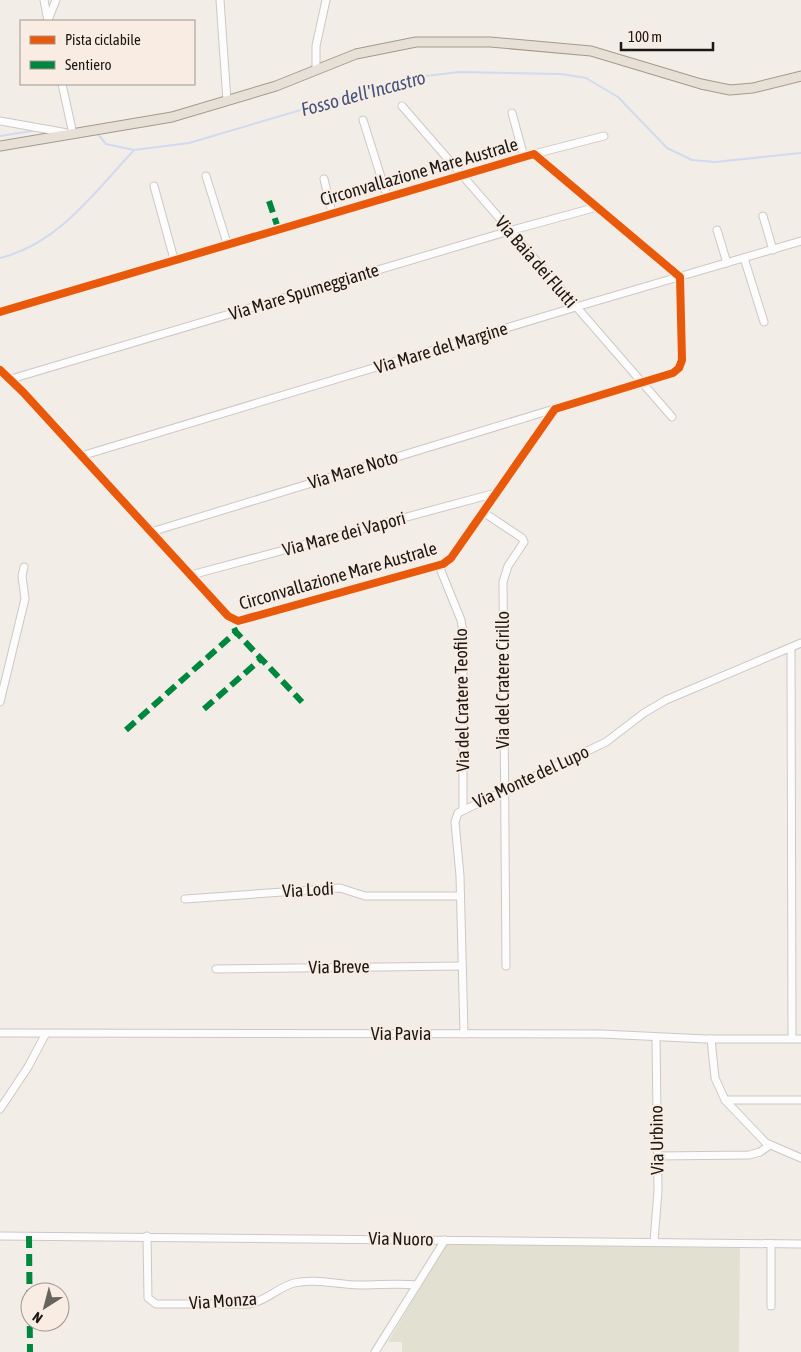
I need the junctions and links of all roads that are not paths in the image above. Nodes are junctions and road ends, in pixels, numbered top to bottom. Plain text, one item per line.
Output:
1 (44, 0) edge
2 (56, 0) edge
3 (220, 0) edge
4 (326, 0) edge
5 (48, 20) edge
6 (48, 20) edge
7 (316, 69) junction
8 (801, 76) edge
9 (62, 85) edge
10 (227, 101) junction
11 (402, 106) dead end
12 (512, 113) dead end
13 (362, 120) dead end
14 (0, 121) edge
15 (74, 134) junction
16 (604, 136) dead end
17 (0, 146) edge
18 (534, 154) junction
19 (524, 157) junction
20 (460, 174) junction
21 (206, 176) dead end
22 (324, 179) dead end
23 (154, 186) dead end
24 (387, 196) junction
25 (597, 207) junction
26 (332, 213) junction
27 (763, 216) dead end
28 (717, 230) dead end
29 (509, 231) junction
30 (801, 241) edge
31 (227, 243) junction
32 (773, 250) junction
33 (744, 258) junction
34 (174, 259) junction
35 (727, 263) junction
36 (680, 277) junction
37 (576, 307) junction
38 (0, 312) edge
39 (764, 322) dead end
40 (0, 370) edge
41 (10, 379) junction
42 (641, 383) junction
43 (555, 409) junction
44 (672, 417) dead end
45 (81, 456) junction
46 (497, 492) junction
47 (483, 512) junction
48 (151, 532) junction
49 (439, 566) junction
50 (24, 567) dead end
51 (191, 575) junction
52 (801, 644) edge
53 (791, 649) junction
54 (0, 702) edge
55 (504, 790) junction
56 (463, 809) junction
57 (460, 896) junction
58 (185, 899) dead end
59 (462, 966) junction
60 (506, 966) dead end
61 (216, 969) dead end
62 (0, 1033) edge
63 (464, 1034) junction
64 (45, 1035) junction
65 (656, 1038) junction
66 (711, 1039) junction
67 (792, 1039) junction
68 (801, 1039) edge
69 (725, 1100) junction
70 (801, 1100) edge
71 (0, 1109) edge
72 (770, 1145) junction
73 (657, 1156) junction
74 (801, 1158) edge
75 (0, 1236) edge
76 (147, 1236) junction
77 (445, 1240) junction
78 (654, 1241) junction
79 (771, 1244) junction
80 (801, 1244) edge
81 (418, 1285) junction
82 (771, 1306) dead end
83 (375, 1352) edge

1 - 5 street
2 - 6 street
3 - 10 street
4 - 7 street
7 - 8 main road
7 - 10 main road
9 - 15 street
10 - 15 main road
11 - 20 street, Via Baia dei Flutti
12 - 19 street
13 - 24 street
14 - 15 street
15 - 17 main road
16 - 18 street
18 - 19 street, Circonvallazione Mare Australe
18 - 25 street, Circonvallazione Mare Australe
19 - 20 street, Circonvallazione Mare Australe
20 - 24 street, Circonvallazione Mare Australe
20 - 29 street, Via Baia dei Flutti
21 - 31 street
22 - 26 street
23 - 34 street
24 - 26 street, Circonvallazione Mare Australe
25 - 29 street, Via Mare Spumeggiante
25 - 36 street, Circonvallazione Mare Australe
26 - 31 street, Circonvallazione Mare Australe
27 - 32 street
28 - 35 street
29 - 37 street, Via Baia dei Flutti
29 - 41 street, Via Mare Spumeggiante
30 - 32 street, Via Mare del Margine
31 - 34 street, Circonvallazione Mare Australe
32 - 33 street, Via Mare del Margine
33 - 35 street, Via Mare del Margine
33 - 39 street
34 - 38 street, Circonvallazione Mare Australe
35 - 36 street, Via Mare del Margine
36 - 37 street, Via Mare del Margine
36 - 42 street
37 - 42 street, Via Baia dei Flutti
37 - 45 street, Via Mare del Margine
40 - 41 street, Circonvallazione Mare Australe
41 - 45 street, Circonvallazione Mare Australe
42 - 43 street
42 - 44 street, Via Baia dei Flutti
43 - 46 street, Circonvallazione Mare Australe
43 - 48 street, Via Mare Noto
45 - 48 street, Circonvallazione Mare Australe
46 - 47 street, Circonvallazione Mare Australe
46 - 51 street, Via Mare dei Vapori
47 - 49 street, Circonvallazione Mare Australe
47 - 55 street, Via del Cratere Cirillo
48 - 51 street, Circonvallazione Mare Australe
49 - 51 street, Circonvallazione Mare Australe
49 - 56 street, Via del Cratere Teofilo
50 - 54 street
52 - 53 street, Via Monte del Lupo
53 - 55 street, Via Monte del Lupo
53 - 67 street
55 - 56 street, Via Monte del Lupo
55 - 60 street, Via del Cratere Cirillo
56 - 57 street, Via Monte del Lupo
57 - 58 street, Via Lodi
57 - 59 street, Via Monte del Lupo
59 - 61 street, Via Breve
59 - 63 street, Via Monte del Lupo
62 - 64 street, Via Pavia
63 - 64 street, Via Pavia
63 - 65 street, Via Pavia
64 - 71 street
65 - 66 street, Via Pavia
65 - 73 street, Via Urbino
66 - 67 street, Via Pavia
66 - 69 street
67 - 68 street, Via Pavia
69 - 70 street
69 - 72 street
72 - 73 street
72 - 74 street
73 - 78 street, Via Urbino
75 - 76 street, Via Nuoro
76 - 77 street, Via Nuoro
76 - 81 street, Via Monza
77 - 78 street, Via Nuoro
77 - 81 street
78 - 79 street, Via Nuoro
79 - 80 street, Via Nuoro
79 - 82 street
81 - 83 street

